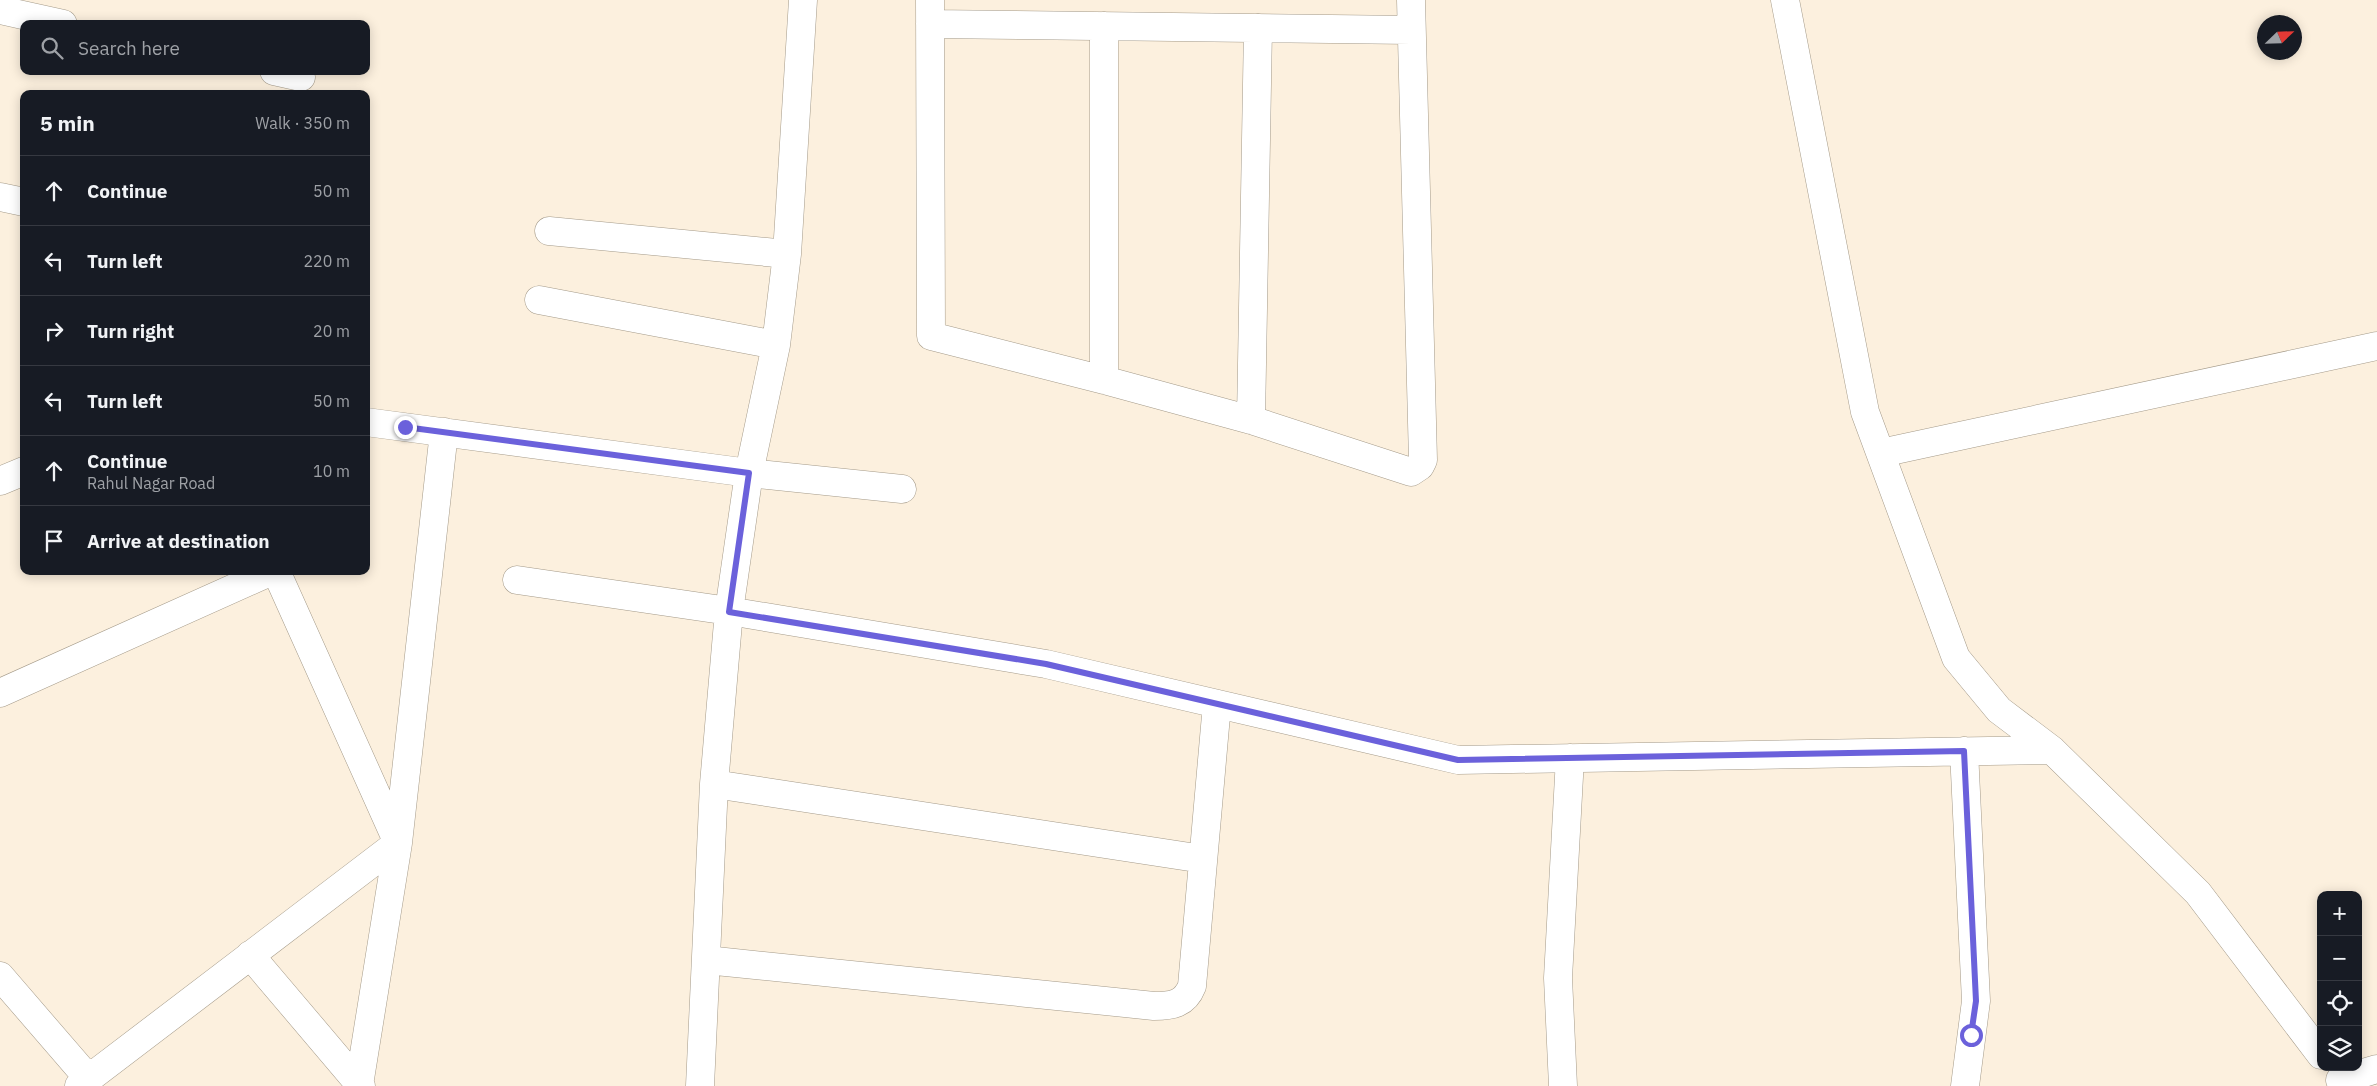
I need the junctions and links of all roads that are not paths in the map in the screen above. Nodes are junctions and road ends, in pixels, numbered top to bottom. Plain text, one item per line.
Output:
1 (803, 0) edge
2 (1411, 0) edge
3 (1785, 0) edge
4 (0, 10) edge
5 (930, 12) edge
6 (45, 20) edge
7 (1104, 26) junction
8 (1258, 28) junction
9 (1411, 30) junction
10 (292, 75) edge
11 (301, 77) dead end
12 (0, 197) edge
13 (20, 201) edge
14 (549, 231) dead end
15 (787, 254) junction
16 (539, 300) dead end
17 (776, 344) junction
18 (2377, 346) edge
19 (1104, 380) junction
20 (1251, 420) junction
21 (370, 423) edge
22 (444, 432) junction
23 (1881, 454) junction
24 (20, 473) edge
25 (749, 473) junction
26 (0, 481) edge
27 (902, 489) dead end
28 (263, 575) edge
29 (278, 575) edge
30 (517, 580) dead end
31 (729, 612) junction
32 (0, 693) edge
33 (1217, 704) junction
34 (2052, 750) junction
35 (1964, 751) junction
36 (1570, 758) junction
37 (714, 784) junction
38 (398, 843) junction
39 (1203, 859) junction
40 (250, 955) junction
41 (706, 960) junction
42 (0, 976) edge
43 (2317, 1050) edge
44 (2377, 1069) edge
45 (2338, 1078) edge
46 (83, 1082) edge
47 (360, 1085) edge
48 (700, 1086) edge
49 (1563, 1086) edge
50 (1965, 1086) edge

1 - 15 street
2 - 9 street
3 - 23 street
4 - 6 street
5 - 7 street
5 - 19 street
7 - 8 street
7 - 19 street
8 - 9 street
8 - 20 street
9 - 20 street
10 - 11 street
12 - 13 street
14 - 15 street
15 - 17 street
16 - 17 street
17 - 25 street
18 - 23 street
19 - 20 street
21 - 22 street
22 - 25 street
22 - 38 street
23 - 34 street
24 - 26 street
25 - 27 street
25 - 31 street
28 - 32 street
29 - 38 street
30 - 31 street
31 - 33 street
31 - 37 street
33 - 36 street
33 - 39 street
34 - 35 street
34 - 43 street
35 - 36 street
35 - 50 street
36 - 49 street
37 - 39 street
37 - 41 street
38 - 40 street
38 - 47 street
39 - 41 street
40 - 46 street
40 - 47 street
41 - 48 street
42 - 46 street
44 - 45 street

